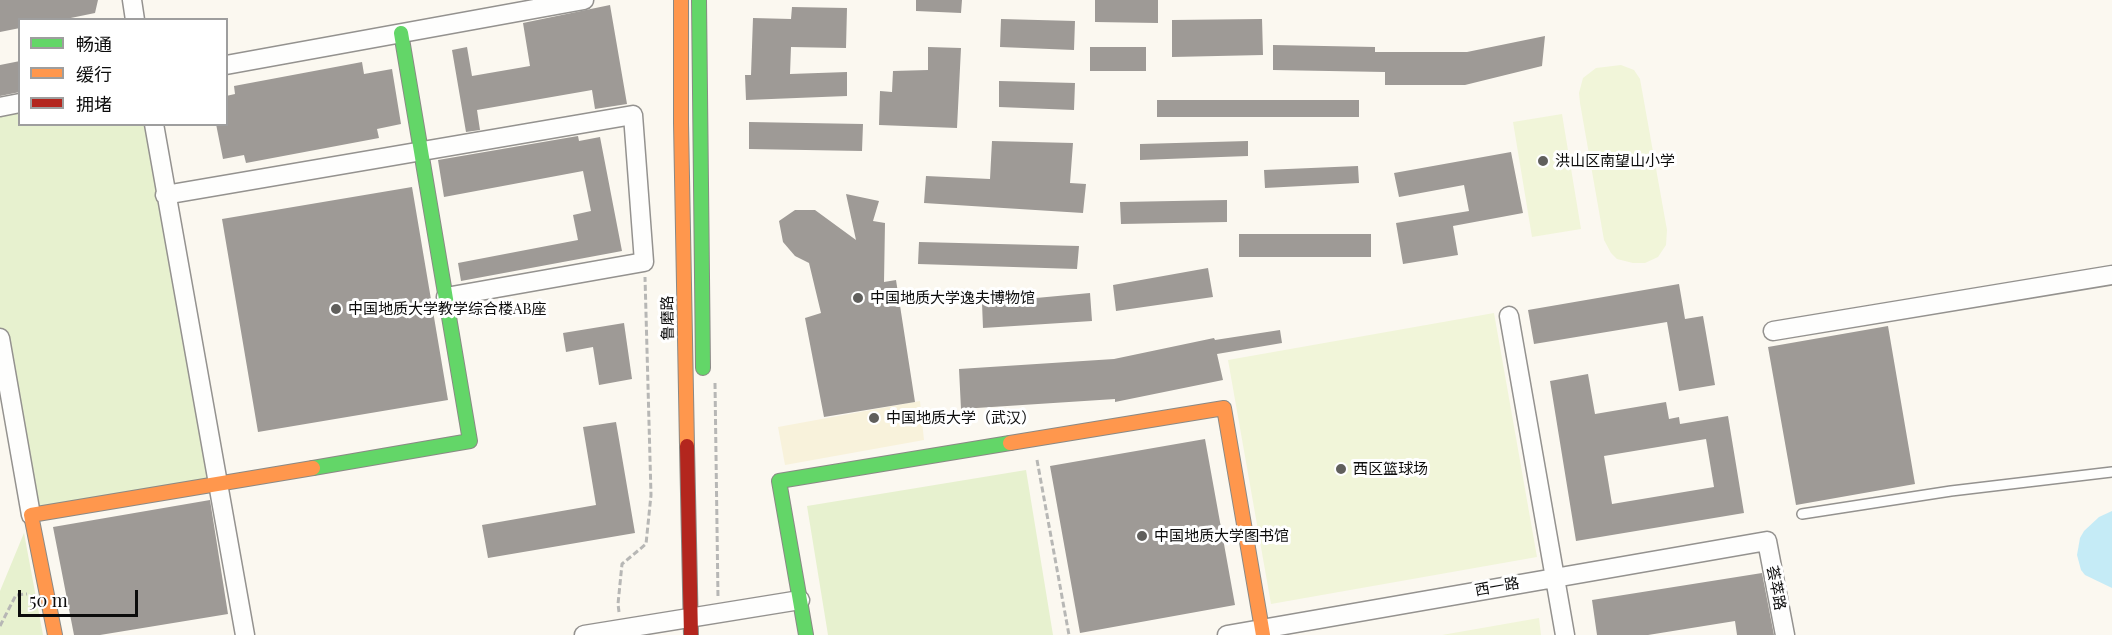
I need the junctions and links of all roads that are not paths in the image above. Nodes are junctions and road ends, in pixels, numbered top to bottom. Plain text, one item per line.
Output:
1 (132, 0) edge
2 (584, 0) edge
3 (681, 0) edge
4 (699, 0) edge
5 (135, 18) edge
6 (401, 33) junction
7 (228, 65) edge
8 (18, 103) edge
9 (0, 106) edge
10 (154, 126) edge
11 (421, 151) junction
12 (165, 195) junction
13 (2112, 275) edge
14 (446, 297) junction
15 (1509, 316) dead end
16 (1773, 331) dead end
17 (0, 338) edge
18 (703, 377) dead end
19 (2112, 472) edge
20 (218, 483) junction
21 (1802, 514) dead end
22 (31, 515) junction
23 (1767, 541) joint
24 (1554, 577) junction
25 (800, 600) junction
26 (699, 619) edge
27 (1262, 632) edge
28 (55, 635) edge
29 (245, 635) edge
30 (584, 635) edge
31 (806, 635) edge
32 (1227, 635) edge
33 (1565, 635) edge
34 (1785, 635) edge

1 - 5 street
2 - 6 street
3 - 26 street, 鲁磨路
4 - 18 street
6 - 7 street
6 - 11 street
8 - 9 street
10 - 12 street
11 - 12 street
11 - 14 street
11 - 14 street
12 - 20 street
13 - 16 street
14 - 20 street
15 - 24 street
17 - 22 street
19 - 21 lane
20 - 22 street
20 - 29 street
22 - 28 street
23 - 24 street, 西一路
23 - 34 street, 荟萃路
24 - 27 street, 西一路
24 - 33 street
25 - 26 street
25 - 27 street
25 - 31 street
26 - 30 street
27 - 32 street, 西一路

